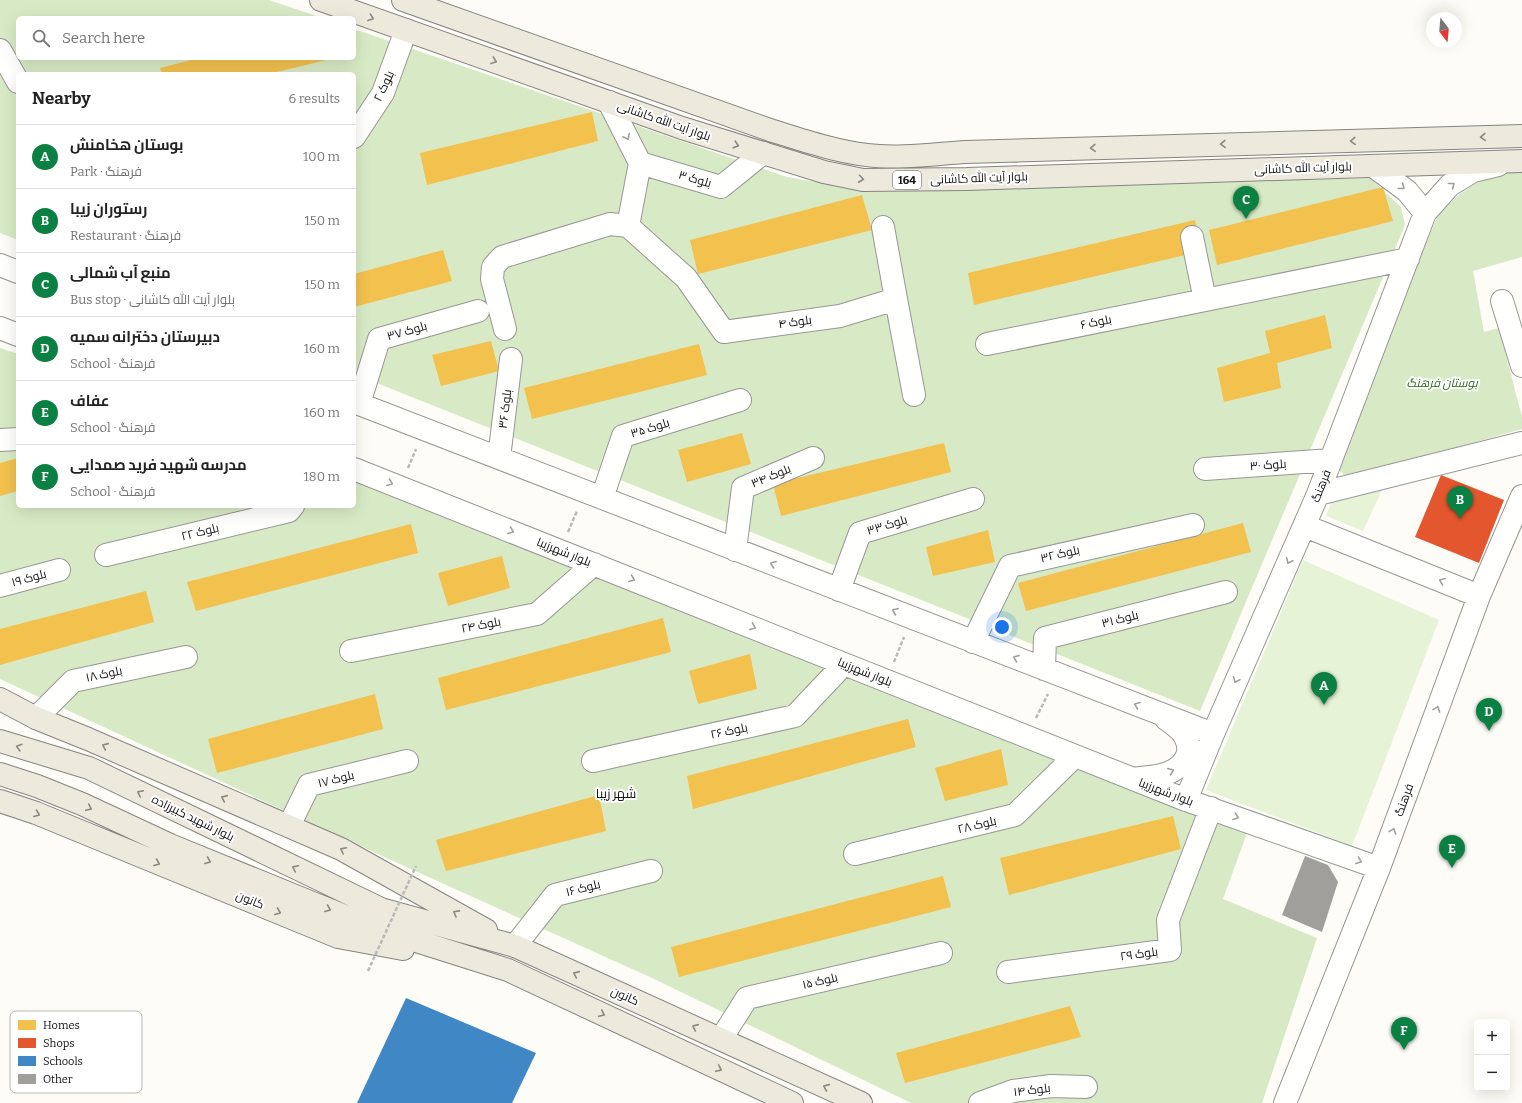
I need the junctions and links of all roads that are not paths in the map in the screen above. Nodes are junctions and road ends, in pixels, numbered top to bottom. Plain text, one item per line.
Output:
1 (321, 0) edge
2 (404, 0) edge
3 (406, 30) junction
4 (0, 50) edge
5 (16, 78) edge
6 (609, 102) junction
7 (356, 134) edge
8 (1522, 136) edge
9 (763, 153) junction
10 (1516, 161) edge
11 (640, 163) junction
12 (1373, 166) junction
13 (1425, 213) junction
14 (628, 226) junction
15 (883, 227) dead end
16 (1192, 237) dead end
17 (1408, 259) junction
18 (0, 265) edge
19 (16, 271) edge
20 (896, 299) junction
21 (1205, 300) junction
22 (1502, 301) dead end
23 (478, 311) dead end
24 (0, 328) edge
25 (505, 329) dead end
26 (16, 334) edge
27 (987, 344) dead end
28 (511, 359) dead end
29 (1522, 366) edge
30 (914, 395) dead end
31 (740, 400) dead end
32 (357, 403) edge
33 (16, 439) edge
34 (0, 440) edge
35 (1522, 443) edge
36 (499, 458) junction
37 (813, 458) dead end
38 (1331, 460) junction
39 (1205, 469) dead end
40 (356, 470) edge
41 (1318, 494) junction
42 (594, 495) junction
43 (1522, 496) edge
44 (973, 499) dead end
45 (291, 508) edge
46 (1193, 525) dead end
47 (1305, 526) junction
48 (735, 550) junction
49 (106, 555) dead end
50 (594, 564) junction
51 (59, 570) dead end
52 (0, 586) edge
53 (839, 590) junction
54 (1226, 592) dead end
55 (1479, 596) junction
56 (973, 642) junction
57 (351, 651) dead end
58 (186, 657) dead end
59 (844, 664) junction
60 (1051, 672) junction
61 (0, 699) edge
62 (1160, 714) junction
63 (36, 718) junction
64 (1213, 734) junction
65 (0, 741) edge
66 (1075, 756) junction
67 (408, 761) dead end
68 (593, 761) dead end
69 (0, 774) edge
70 (1133, 779) junction
71 (1186, 800) junction
72 (0, 801) edge
73 (1211, 808) junction
74 (289, 826) junction
75 (855, 854) dead end
76 (1379, 868) junction
77 (651, 871) dead end
78 (375, 918) junction
79 (515, 946) junction
80 (941, 953) dead end
81 (508, 970) junction
82 (1008, 972) dead end
83 (721, 1039) junction
84 (1086, 1087) dead end
85 (792, 1103) edge
86 (861, 1103) edge
87 (980, 1103) edge
88 (1285, 1103) edge

1 -> 3 main road, بلوار آیت الله کاشانی / 164
8 -> 2 main road, 164
3 -> 6 main road, بلوار آیت الله کاشانی / 164
3 - 7 street, بلوک ۲
4 - 5 street
6 -> 9 main road, بلوار آیت الله کاشانی / 164
6 -> 11 street
9 - 11 street, بلوک ۳
9 -> 12 main road, بلوار آیت الله کاشانی / 164
10 - 12 main road, بلوار آیت الله کاشانی / 164
13 -> 10 street
11 - 14 street
12 -> 13 street
13 - 17 street, فرهنگ
14 - 20 street, بلوک ۴
14 - 25 street
15 - 20 street
16 - 21 street
17 - 21 street, بلوک ۶
17 - 38 street, فرهنگ
18 - 19 street
20 - 30 street
21 - 27 street, بلوک ۶
22 - 29 street
23 - 32 street, بلوک ۳۷
24 - 26 street
28 - 36 street, بلوک ۳۶
31 - 42 street, بلوک ۳۵
32 - 36 street
33 - 34 street
35 - 41 street
36 - 42 street
37 - 48 street, بلوک ۳۴
38 - 39 street, بلوک ۳۰
38 - 41 street, فرهنگ
40 -> 50 street, بلوار شهرزیبا
41 - 47 street, فرهنگ
42 - 48 street
43 - 55 street, فرهنگ
44 - 53 street, بلوک ۳۳
45 - 49 street, بلوک ۲۲
46 - 56 street, بلوک ۳۲
55 -> 47 street
47 -> 64 street, فرهنگ
53 -> 48 street
50 - 57 street, بلوک ۲۴
50 -> 59 street, بلوار شهرزیبا
51 - 52 street, بلوک ۱۹
56 -> 53 street
54 - 60 street, بلوک ۳۱
76 -> 55 street, فرهنگ
60 -> 56 street
58 - 63 street, بلوک ۱۸
59 - 66 street, بلوار شهرزیبا
59 - 68 street, بلوک ۲۶
62 -> 60 street
61 - 63 main road
62 - 64 street
70 -> 62 street
74 -> 63 main road
64 - 71 street, فرهنگ
78 -> 65 main road, بلوار شهید کبیرزاده
66 - 70 street, بلوار شهرزیبا
66 - 75 street, بلوک ۲۸
67 - 74 street, بلوک ۱۷
69 -> 78 main road
70 - 71 street, بلوار شهرزیبا
71 - 73 street, بلوار شهرزیبا
72 -> 81 main road, کانون
73 -> 76 street, بلوار شهرزیبا
73 - 82 street, بلوک ۲۹
79 -> 74 main road
76 - 88 street, فرهنگ
77 - 79 street, بلوک ۱۶
78 - 79 main road, کانون
78 - 81 main road, کانون
83 -> 79 main road, کانون
80 - 83 street, بلوک ۱۵
81 -> 85 main road, کانون
86 -> 83 main road, کانون
84 - 87 street, بلوک ۱۴

